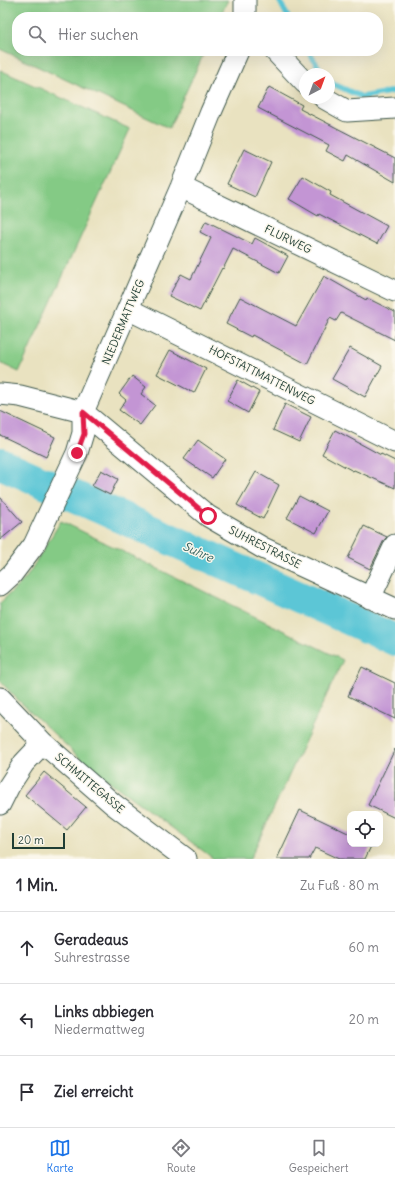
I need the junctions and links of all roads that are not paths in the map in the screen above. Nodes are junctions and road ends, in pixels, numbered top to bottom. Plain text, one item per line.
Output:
1 (245, 0) edge
2 (245, 12) edge
3 (236, 56) edge
4 (280, 56) edge
5 (299, 76) edge
6 (335, 104) edge
7 (395, 108) edge
8 (181, 187) junction
9 (395, 291) edge
10 (128, 309) junction
11 (0, 394) edge
12 (83, 412) junction
13 (395, 442) edge
14 (395, 545) edge
15 (0, 585) edge
16 (370, 598) junction
17 (395, 609) edge
18 (0, 698) edge
19 (43, 743) junction
20 (0, 804) edge
21 (186, 859) edge

1 - 2 street
3 - 8 street, NIEDERMATTWEG
4 - 5 street
6 - 7 street
8 - 9 street, FLURWEG
8 - 10 street, NIEDERMATTWEG
10 - 12 street, NIEDERMATTWEG
10 - 13 street, HOFSTATTMATTENWEG
11 - 12 street, SUHRESTRASSE
12 - 15 street, NIEDERMATTWEG
12 - 16 street, SUHRESTRASSE
14 - 16 street
16 - 17 street, SUHRESTRASSE
18 - 19 street, SCHMITTEGASSE
19 - 20 street
19 - 21 street, SCHMITTEGASSE

